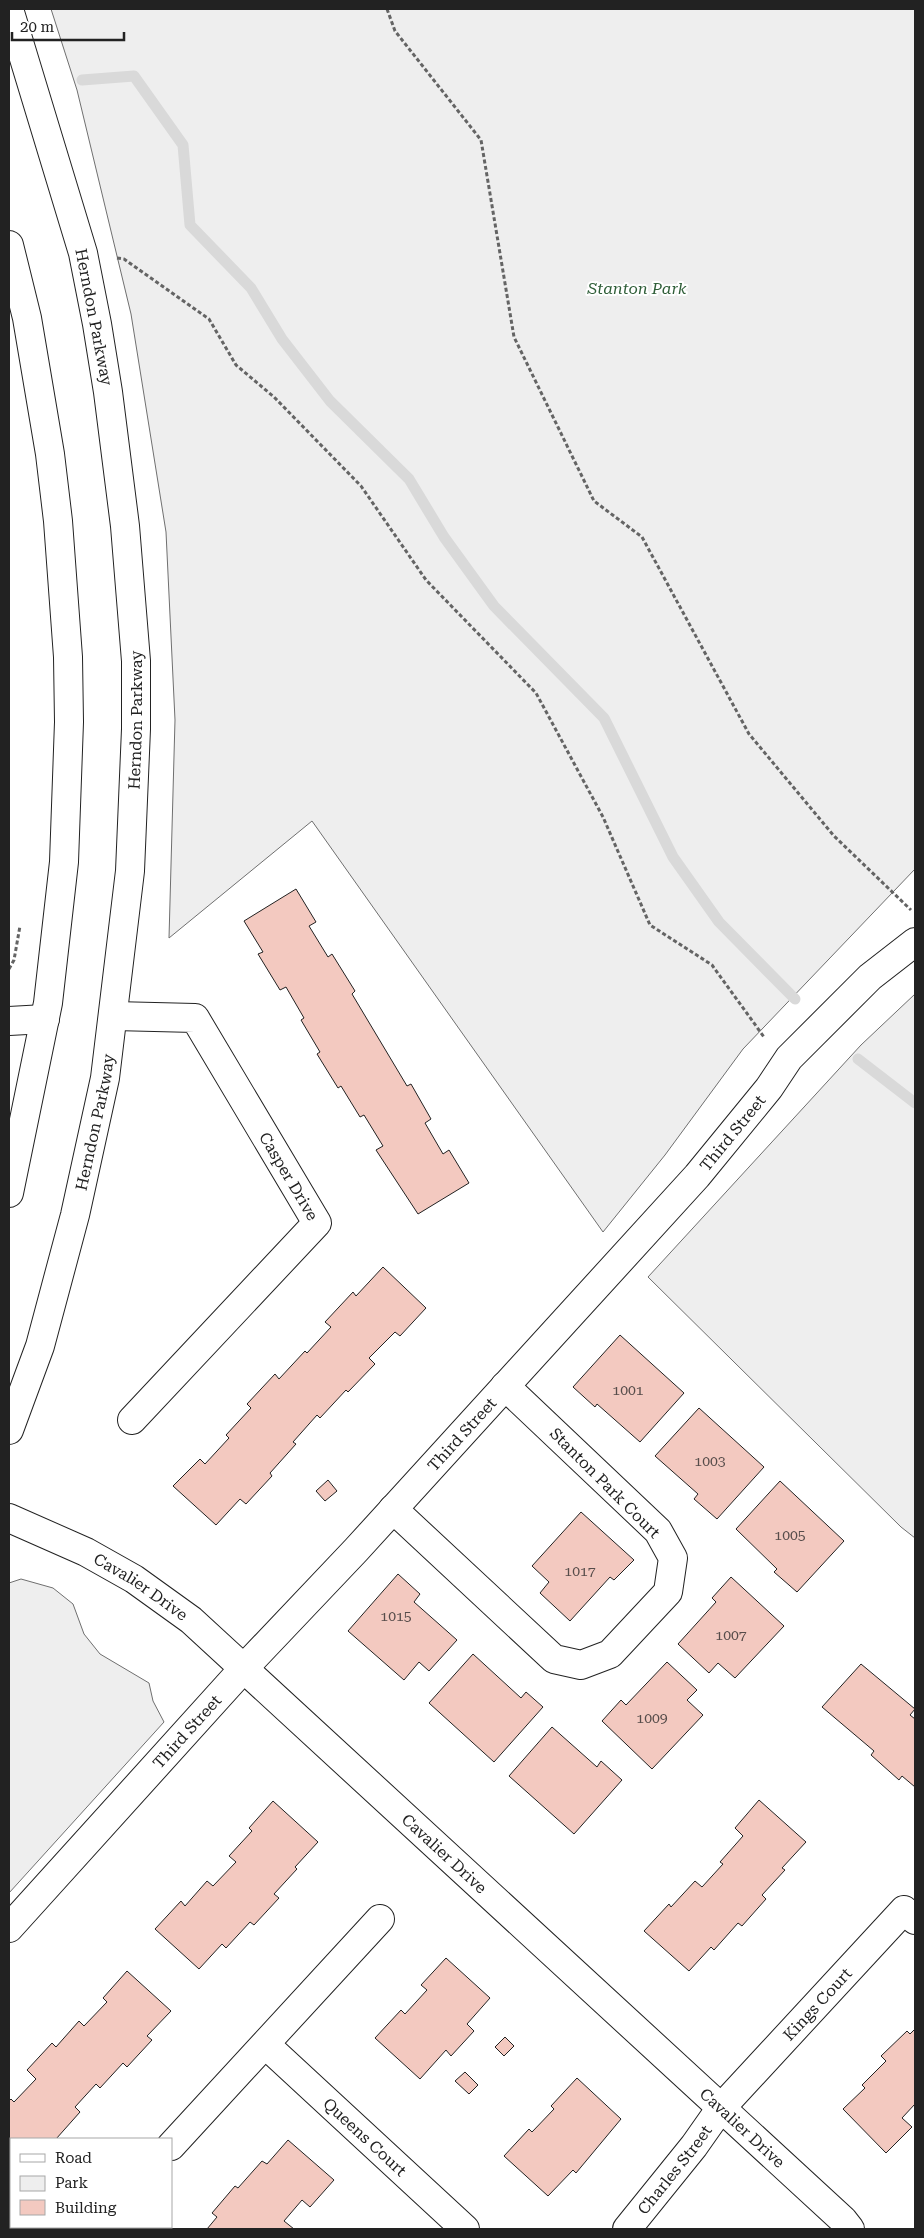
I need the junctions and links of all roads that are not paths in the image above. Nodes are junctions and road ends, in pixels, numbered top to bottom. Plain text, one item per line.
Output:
1 (9, 9) edge
2 (9, 244) edge
3 (915, 942) edge
4 (114, 1016) junction
5 (45, 1019) junction
6 (9, 1021) edge
7 (9, 1193) edge
8 (505, 1386) junction
9 (132, 1420) dead end
10 (9, 1430) edge
11 (393, 1509) junction
12 (9, 1518) edge
13 (244, 1668) junction
14 (380, 1919) dead end
15 (915, 1920) edge
16 (9, 1928) edge
17 (266, 2045) junction
18 (720, 2109) junction
19 (172, 2145) edge
20 (465, 2229) edge
21 (627, 2229) edge
22 (850, 2229) edge

1 - 4 street, Herndon Parkway
2 - 5 street
3 - 8 street, Third Street
4 - 9 street, Casper Drive
4 - 10 street, Herndon Parkway
5 - 6 street
5 - 7 street
8 - 11 street, Third Street
8 - 11 street, Stanton Park Court
11 - 13 street, Third Street
12 - 13 street, Cavalier Drive
13 - 16 street, Third Street
13 - 18 street, Cavalier Drive
14 - 17 street
15 - 18 street, Kings Court
17 - 19 street
17 - 20 street, Queens Court
18 - 21 street, Charles Street
18 - 22 street, Cavalier Drive

